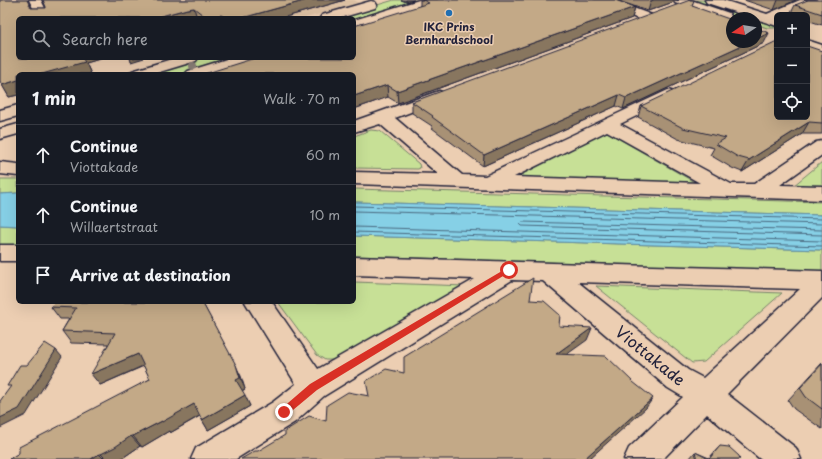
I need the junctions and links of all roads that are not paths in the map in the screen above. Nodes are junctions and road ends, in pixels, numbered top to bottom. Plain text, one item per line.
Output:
1 (35, 0) edge
2 (431, 0) edge
3 (601, 0) edge
4 (711, 0) edge
5 (810, 0) edge
6 (377, 2) edge
7 (683, 2) edge
8 (659, 14) junction
9 (43, 16) edge
10 (332, 16) edge
11 (726, 16) edge
12 (772, 20) edge
13 (356, 23) edge
14 (626, 26) edge
15 (762, 29) edge
16 (774, 33) edge
17 (810, 33) edge
18 (822, 37) edge
19 (810, 45) edge
20 (822, 50) edge
21 (184, 60) edge
22 (238, 60) edge
23 (144, 72) edge
24 (200, 72) edge
25 (678, 90) edge
26 (449, 92) edge
27 (16, 111) edge
28 (0, 116) edge
29 (383, 117) junction
30 (607, 124) junction
31 (356, 127) edge
32 (16, 129) edge
33 (0, 134) edge
34 (822, 146) edge
35 (0, 168) edge
36 (16, 170) edge
37 (356, 178) edge
38 (457, 181) junction
39 (488, 182) junction
40 (725, 189) junction
41 (758, 191) junction
42 (822, 193) edge
43 (0, 253) edge
44 (16, 253) edge
45 (356, 266) edge
46 (509, 270) junction
47 (547, 271) junction
48 (822, 281) edge
49 (259, 304) edge
50 (314, 387) junction
51 (706, 395) junction
52 (207, 459) edge
53 (640, 459) edge
54 (785, 459) edge

1 - 9 street
2 - 13 street
3 - 8 street
4 - 12 street
5 - 12 street
6 - 10 street
7 - 8 street
7 - 11 street
8 - 14 street
15 - 16 street
17 - 18 street
19 - 20 street
21 - 23 street
22 - 24 street
25 - 30 street
26 - 29 street
27 - 28 street
29 - 31 street
29 - 38 street
30 - 39 street
30 - 40 street
32 - 33 street
34 - 41 street
35 - 36 street
37 - 38 street
38 - 39 street
39 - 40 street
40 - 41 street
41 - 42 street
43 - 44 street
45 - 46 street
46 - 47 street
46 - 50 street
47 - 48 street
47 - 51 street, Viottakade
48 - 51 street
49 - 50 street
50 - 52 street
51 - 53 street
51 - 54 street, Viottakade

